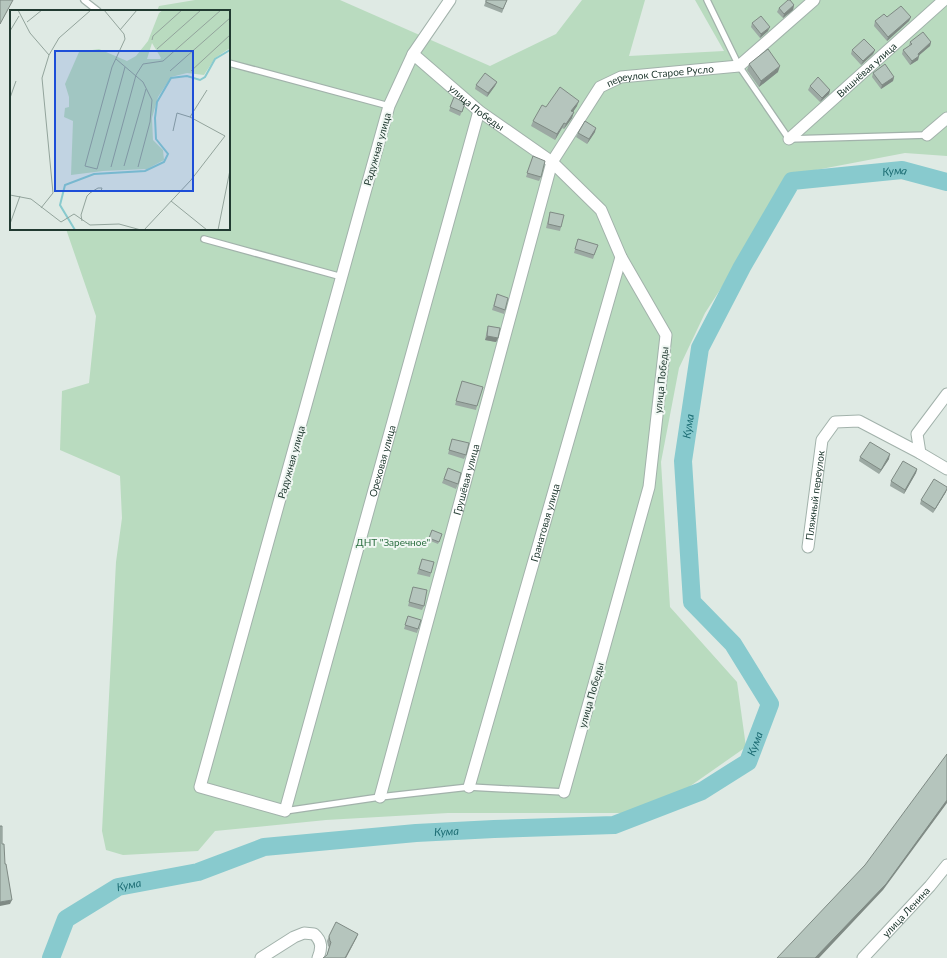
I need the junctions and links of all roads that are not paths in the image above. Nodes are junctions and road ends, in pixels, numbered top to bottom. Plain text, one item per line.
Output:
1 (84, 0) edge
2 (450, 0) edge
3 (707, 0) edge
4 (814, 0) edge
5 (944, 0) edge
6 (97, 10) edge
7 (413, 54) junction
8 (230, 63) edge
9 (739, 66) junction
10 (389, 106) junction
11 (479, 111) junction
12 (947, 118) edge
13 (928, 135) joint
14 (789, 139) junction
15 (552, 162) junction
16 (204, 239) dead end
17 (621, 257) junction
18 (342, 276) junction
19 (947, 394) edge
20 (920, 453) junction
21 (947, 469) edge
22 (808, 547) dead end
23 (469, 787) junction
24 (564, 792) joint
25 (380, 797) junction
26 (285, 811) junction
27 (947, 865) edge
28 (261, 958) edge
29 (318, 958) edge
30 (863, 958) edge

1 - 6 lane
2 - 7 street
3 - 9 lane
4 - 9 street
5 - 14 street, Вишнёвая улица
7 - 10 street, Радужная улица
7 - 11 street, улица Победы
8 - 10 lane
9 - 14 lane
9 - 15 street, переулок Старое Русло
10 - 18 street, Радужная улица
11 - 15 street, улица Победы
11 - 26 street, Ореховая улица
12 - 13 street
13 - 14 lane
15 - 17 street, улица Победы
15 - 25 street, Грушёвая улица
16 - 18 lane
17 - 23 street, Гранатовая улица
17 - 24 street, улица Победы
18 - 26 street, Радужная улица
19 - 20 street
20 - 21 street, Пляжный переулок
20 - 22 street, Пляжный переулок
23 - 24 lane
23 - 25 lane
25 - 26 lane
27 - 30 street, улица Ленина
28 - 29 street

